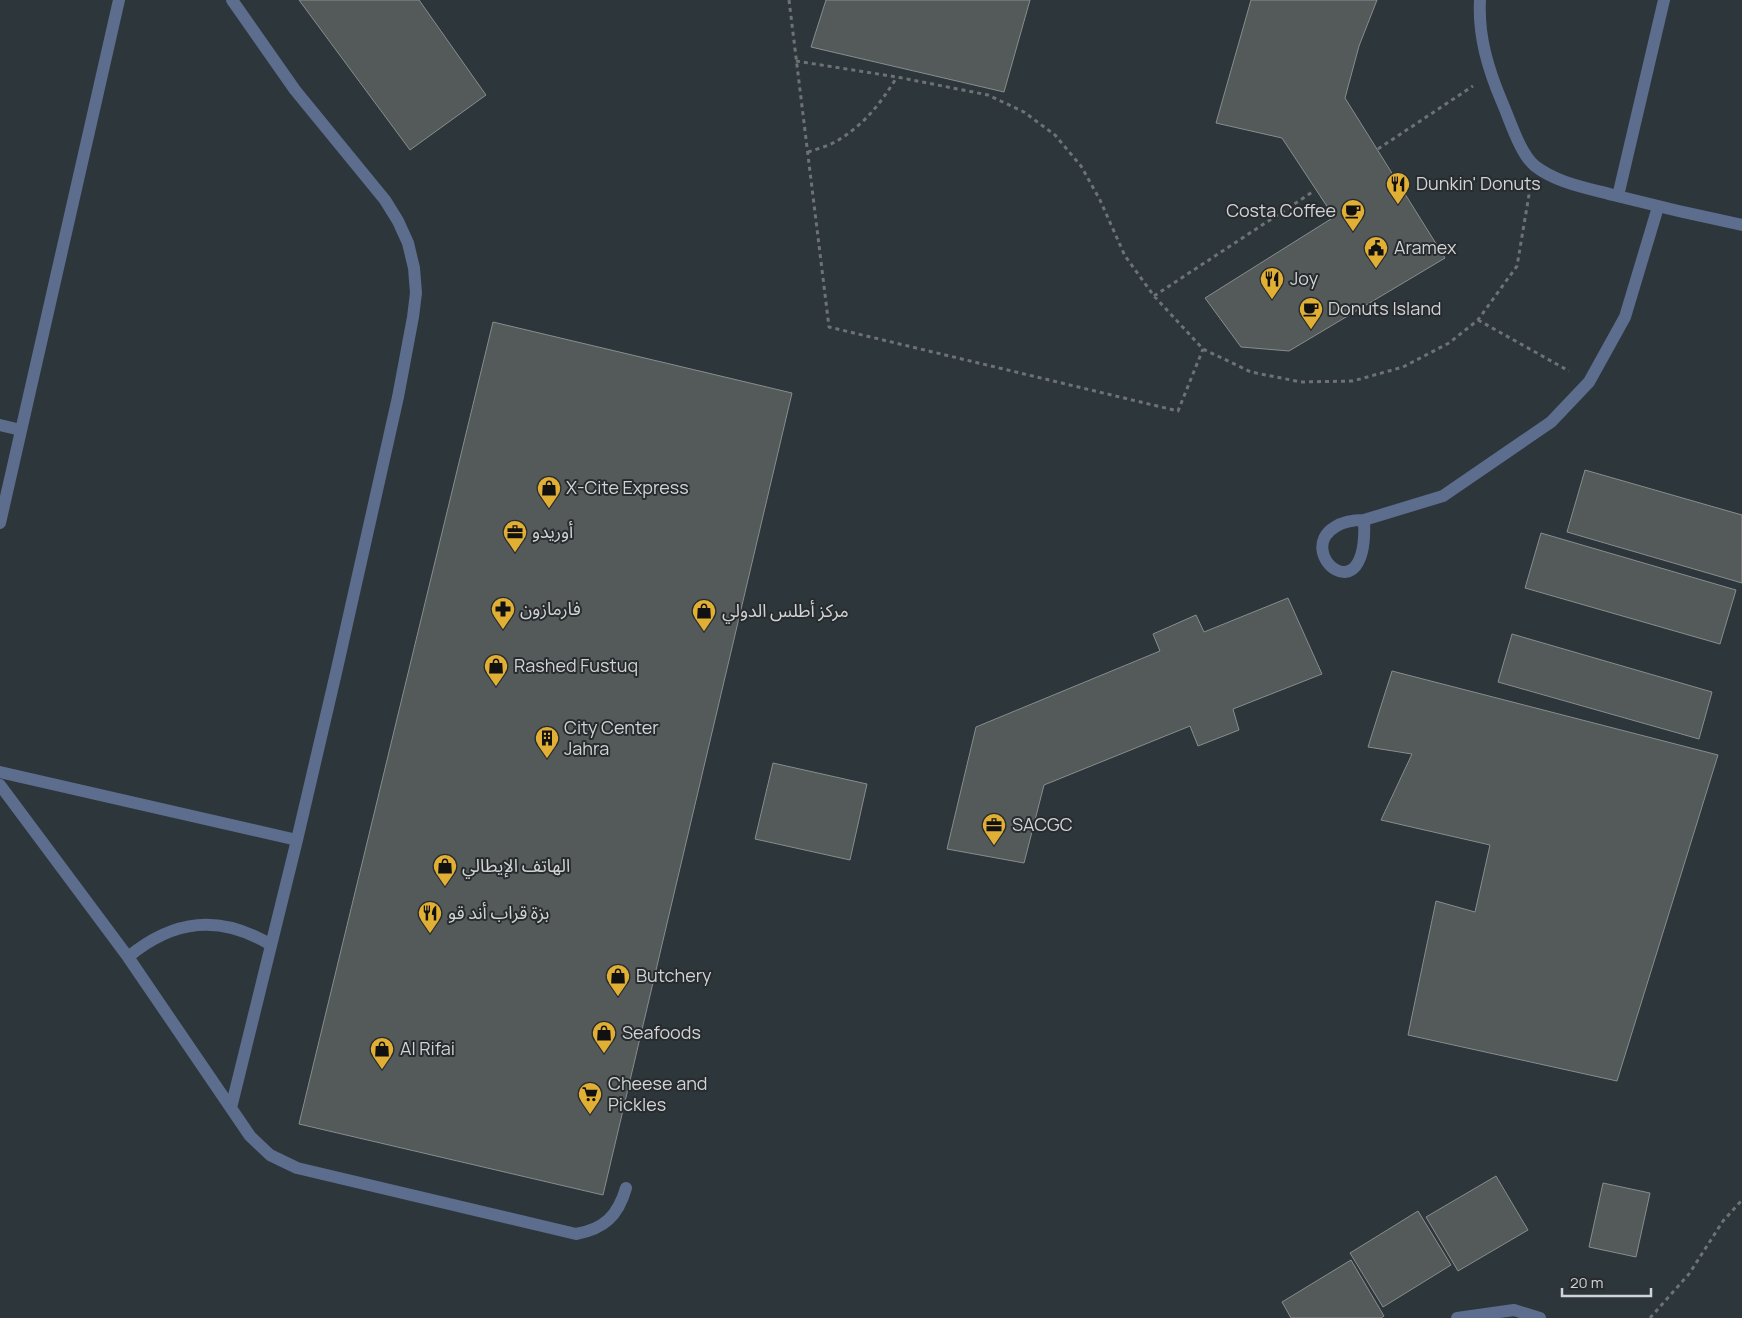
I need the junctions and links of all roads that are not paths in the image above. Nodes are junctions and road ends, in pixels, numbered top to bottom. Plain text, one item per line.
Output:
1 (119, 0) edge
2 (232, 0) edge
3 (1480, 0) edge
4 (1664, 0) edge
5 (1618, 196) junction
6 (1658, 207) junction
7 (1742, 225) edge
8 (0, 425) edge
9 (21, 430) junction
10 (6, 470) edge
11 (1364, 520) dead end
12 (0, 523) edge
13 (0, 772) edge
14 (0, 785) edge
15 (297, 840) junction
16 (270, 945) junction
17 (128, 956) junction
18 (231, 1108) junction
19 (626, 1188) dead end
20 (1457, 1318) edge
21 (1540, 1318) edge

1 - 9 lane
2 - 15 lane
3 - 5 lane
4 - 5 lane
5 - 6 lane
6 - 7 lane
6 - 11 lane
8 - 9 lane
9 - 10 lane
10 - 12 lane
13 - 15 lane
14 - 17 lane
15 - 16 lane
16 - 17 lane
16 - 18 lane
17 - 18 lane
18 - 19 lane
20 - 21 lane

